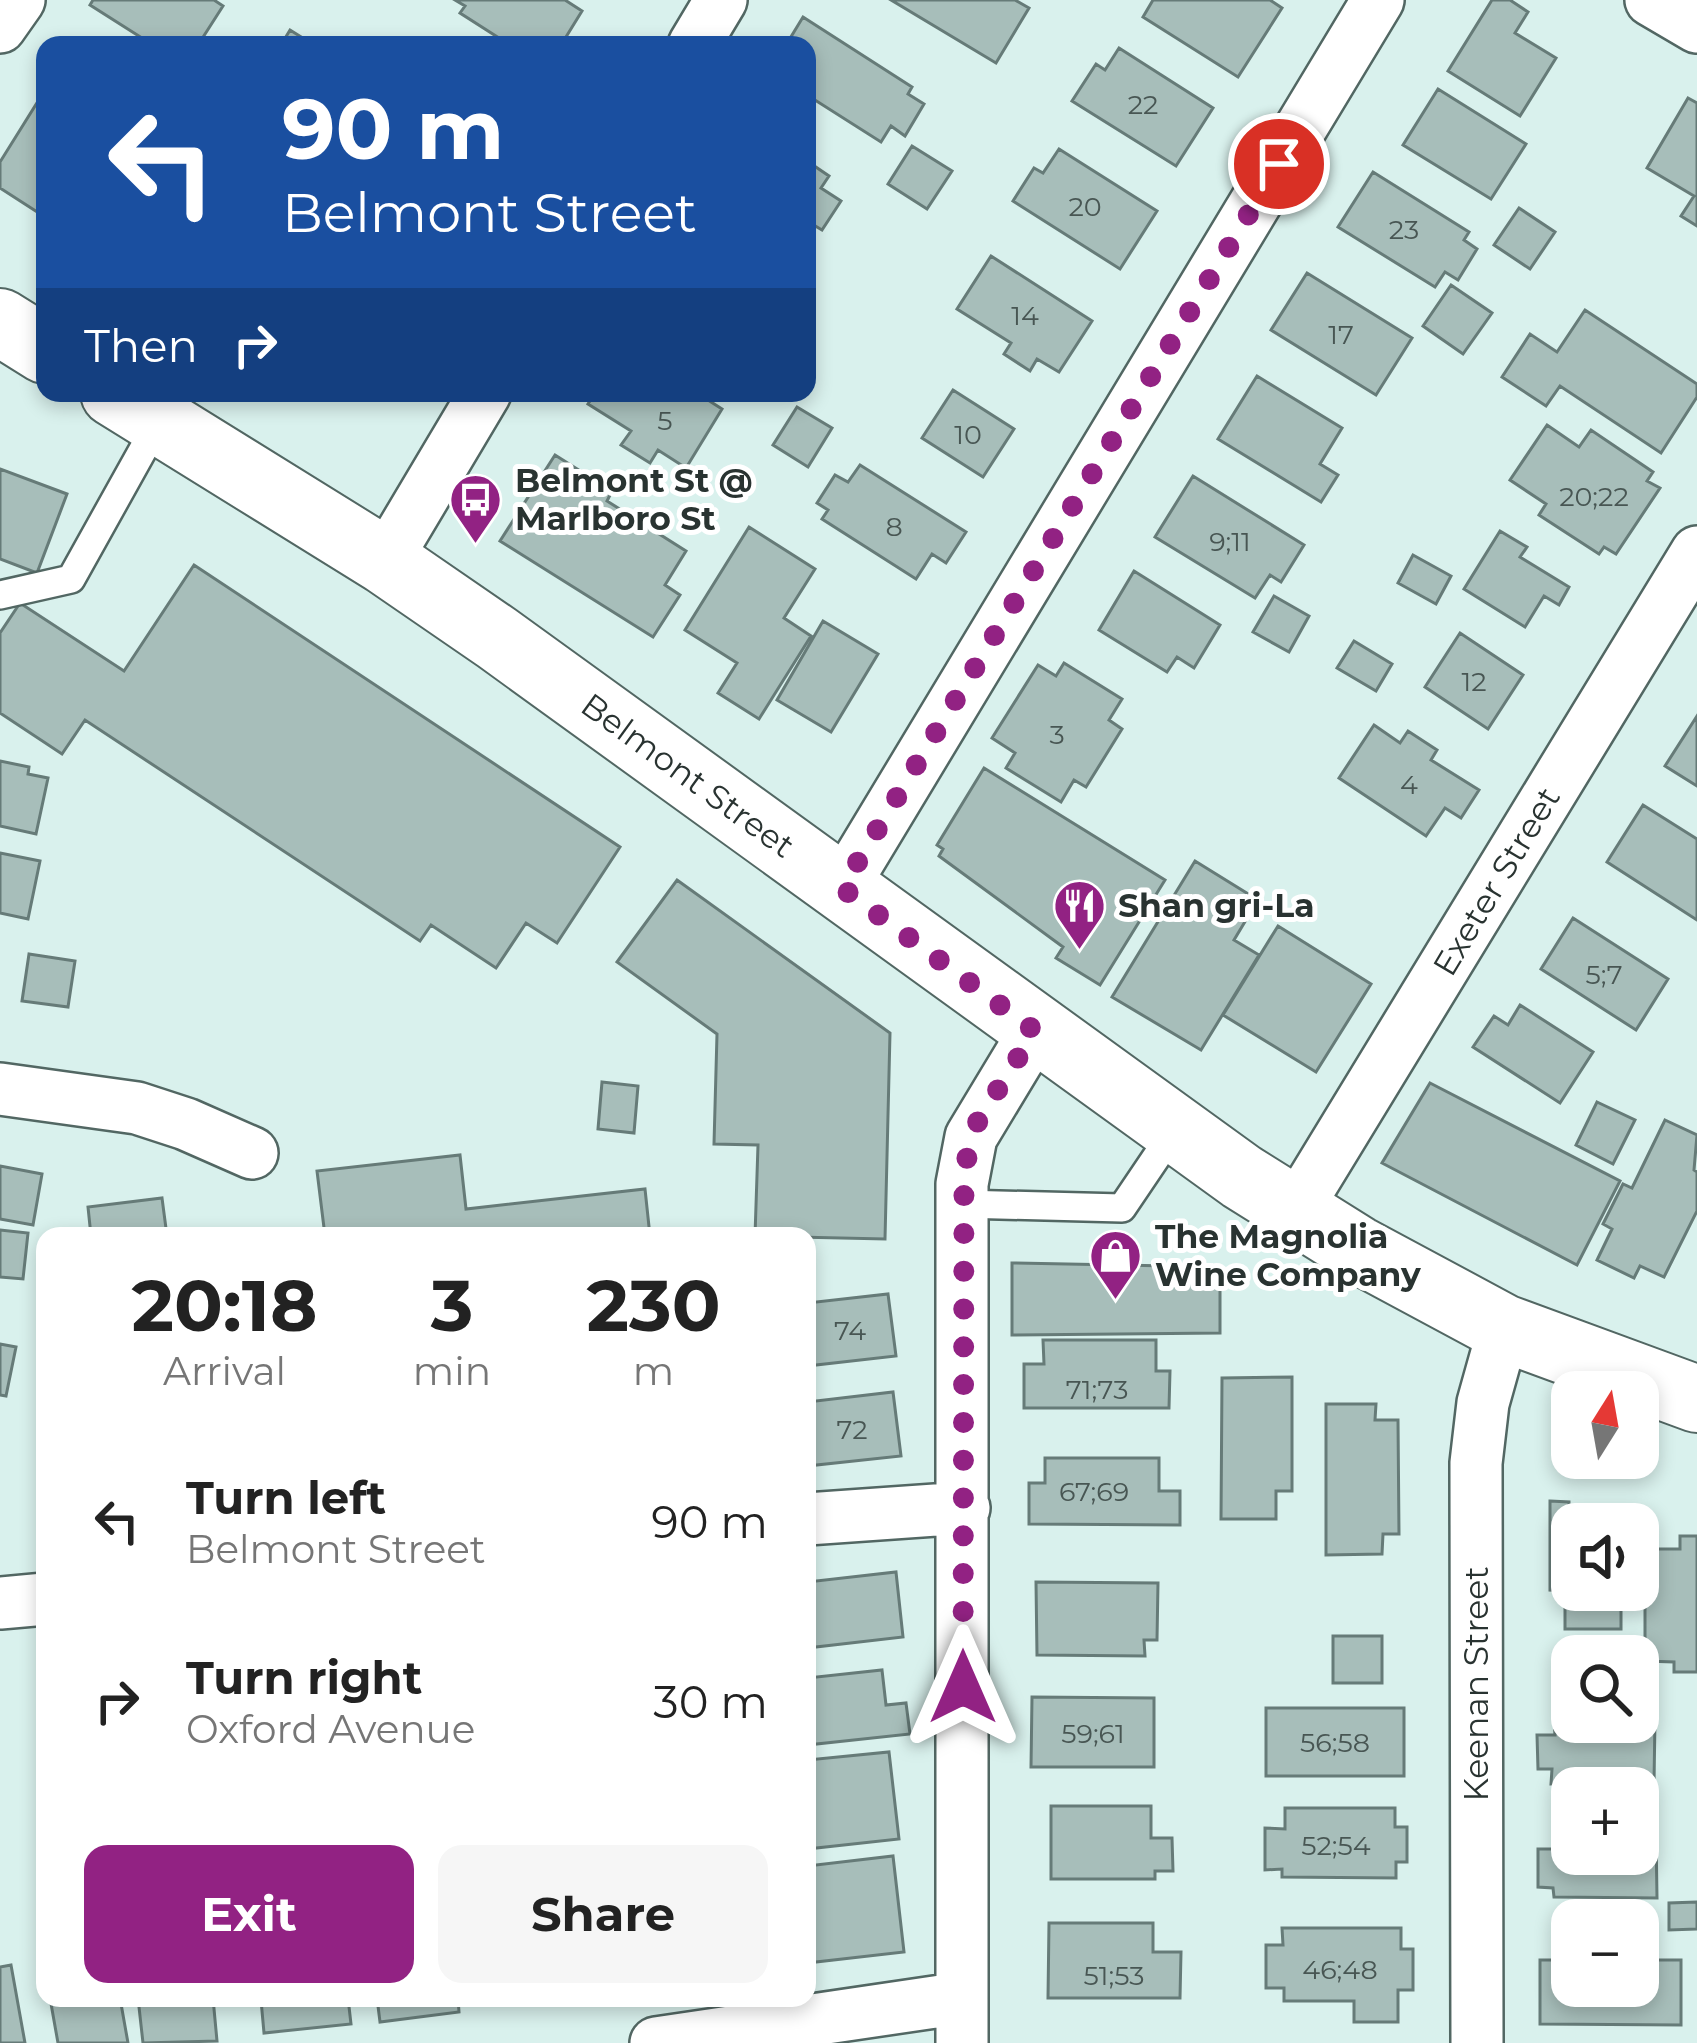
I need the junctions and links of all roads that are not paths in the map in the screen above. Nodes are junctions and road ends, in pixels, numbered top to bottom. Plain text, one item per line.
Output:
1 (19, 0) edge
2 (721, 0) edge
3 (1378, 0) edge
4 (1651, 0) edge
5 (0, 27) edge
6 (1697, 27) edge
7 (699, 36) edge
8 (0, 322) edge
9 (36, 344) edge
10 (480, 402) edge
11 (137, 407) edge
12 (1697, 552) edge
13 (385, 561) junction
14 (0, 595) edge
15 (842, 888) junction
16 (1035, 1031) junction
17 (0, 1089) edge
18 (1174, 1130) junction
19 (252, 1153) dead end
20 (961, 1204) junction
21 (1295, 1211) junction
22 (1504, 1328) junction
23 (1697, 1399) edge
24 (964, 1508) junction
25 (816, 1518) edge
26 (36, 1600) edge
27 (0, 1604) edge
28 (962, 2021) edge
29 (656, 2043) edge
30 (1477, 2043) edge

1 - 5 street
2 - 7 street
3 - 15 street
4 - 6 street
8 - 9 main road
10 - 13 street
11 - 13 main road, Belmont Street
11 - 14 lane
12 - 21 street, Exeter Street
13 - 15 main road, Belmont Street
15 - 16 main road, Belmont Street
16 - 18 main road, Belmont Street
16 - 20 street
17 - 19 street
18 - 20 lane
18 - 21 main road, Belmont Street
20 - 24 street
21 - 22 main road, Belmont Street
22 - 23 main road, Belmont Street
22 - 30 street, Keenan Street
24 - 25 street
24 - 28 street
26 - 27 street
28 - 29 street

